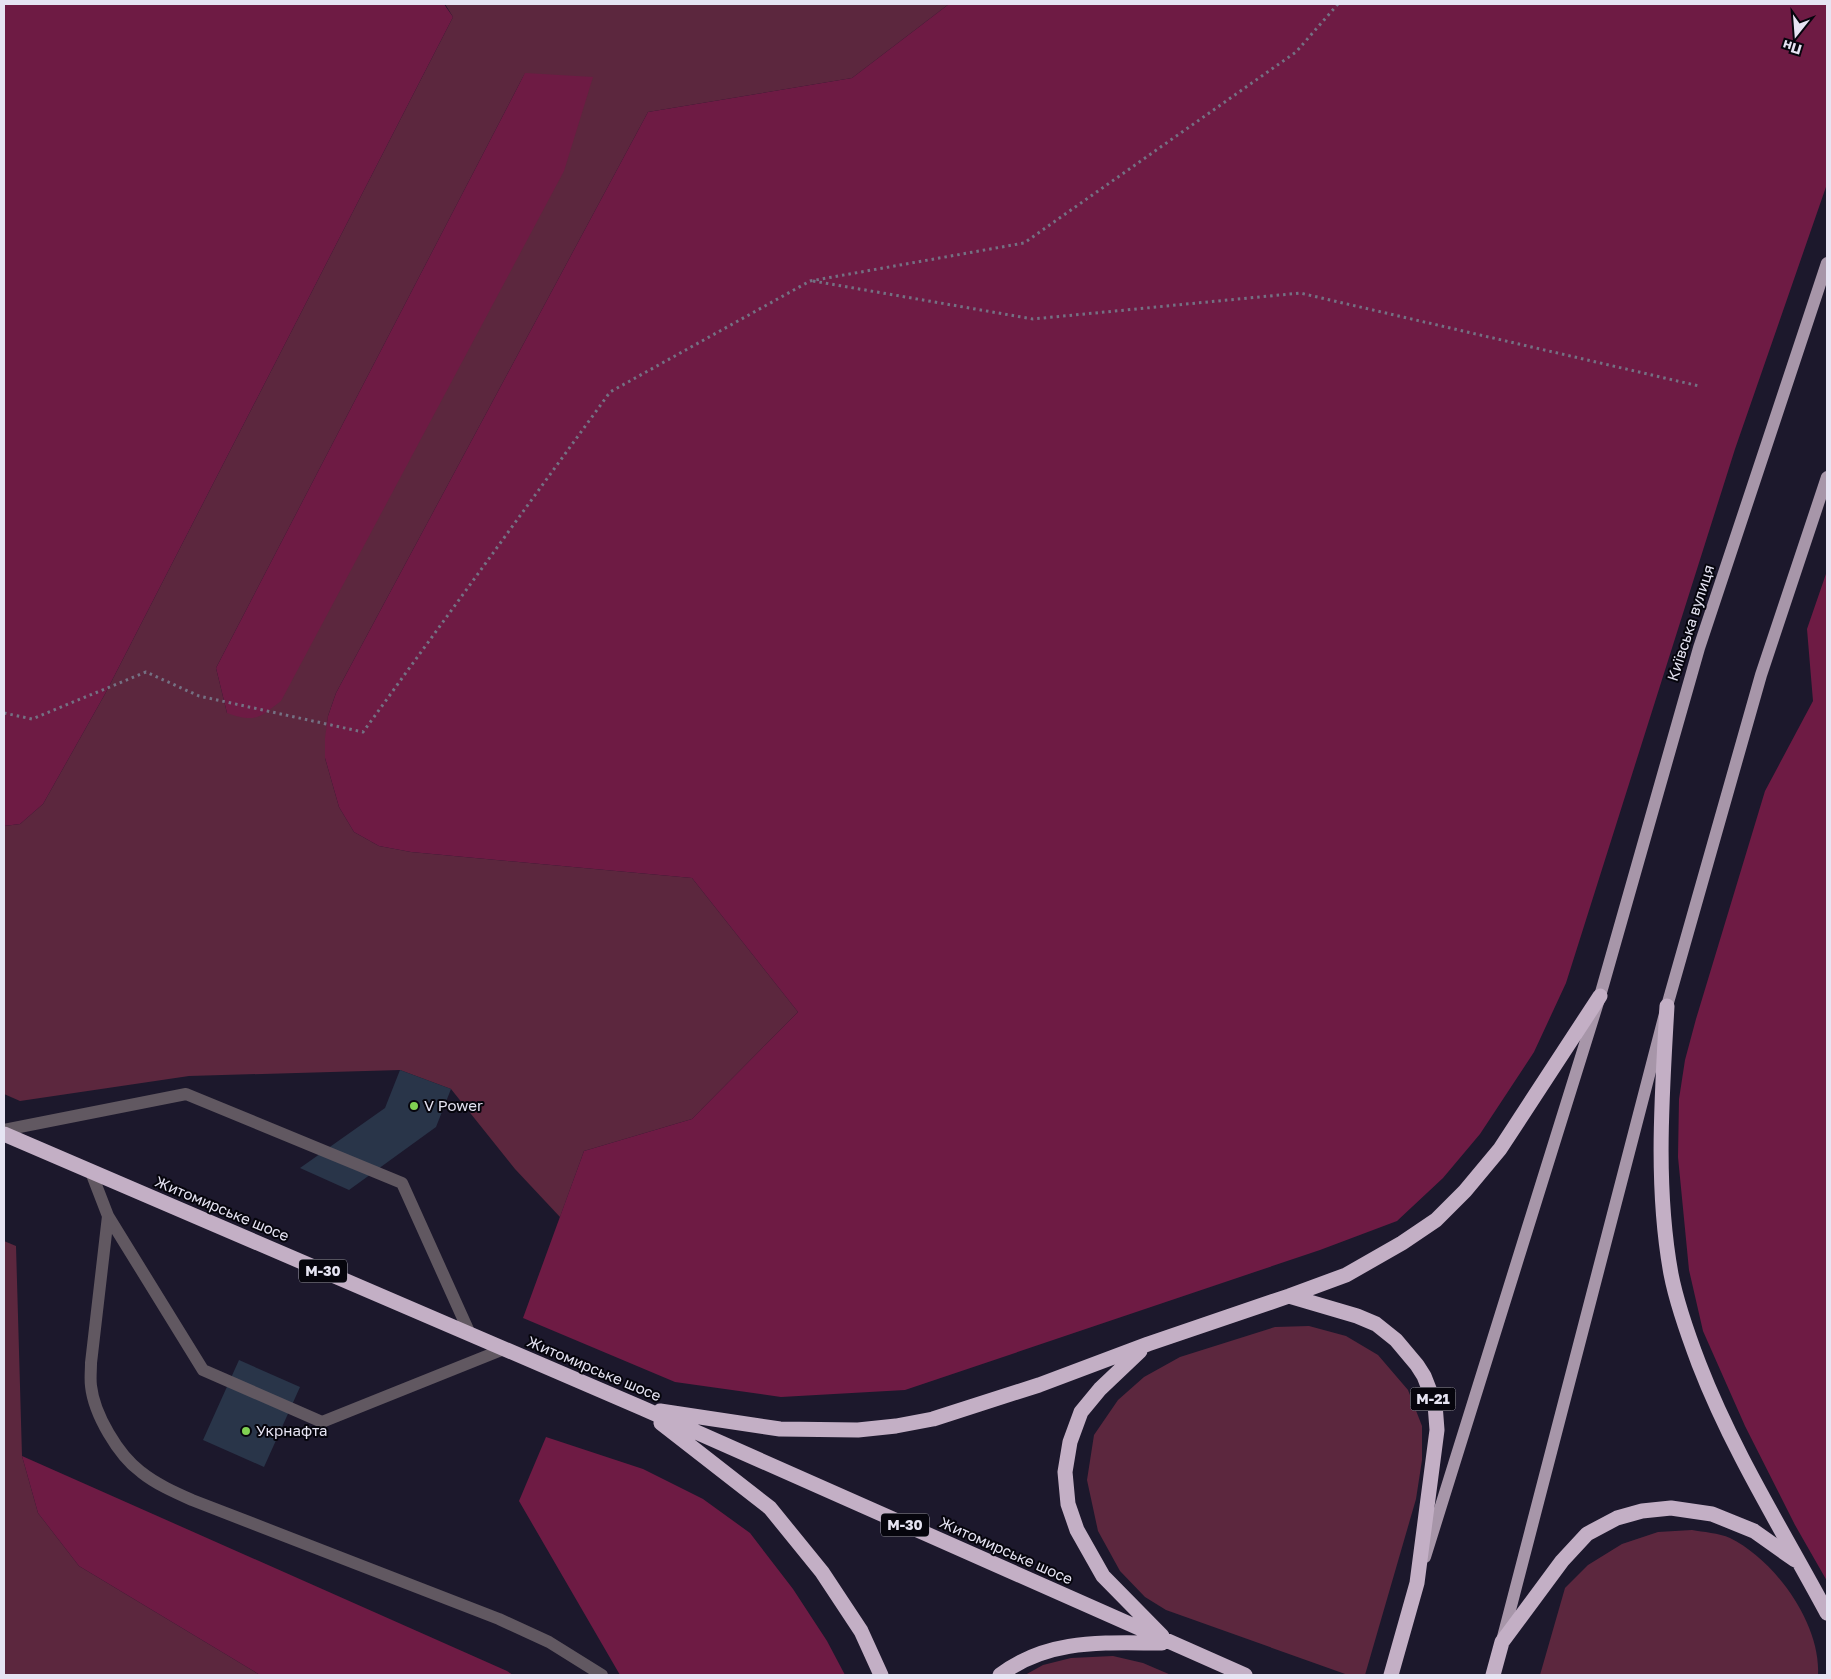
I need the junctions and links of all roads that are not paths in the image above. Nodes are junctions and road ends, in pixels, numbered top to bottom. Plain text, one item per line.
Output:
1 (1827, 263) edge
2 (1827, 477) edge
3 (1600, 996) junction
4 (1667, 1006) junction
5 (4, 1130) edge
6 (4, 1134) edge
7 (91, 1172) junction
8 (108, 1216) junction
9 (1290, 1296) junction
10 (470, 1334) junction
11 (1148, 1344) junction
12 (504, 1349) junction
13 (642, 1408) junction
14 (1800, 1564) junction
15 (1417, 1583) junction
16 (1827, 1613) edge
17 (1168, 1642) junction
18 (1502, 1642) junction
19 (602, 1675) edge
20 (881, 1675) edge
21 (1000, 1675) edge
22 (1245, 1675) edge
23 (1391, 1675) edge
24 (1493, 1675) edge

1 - 3 main road, Київська вулиця
2 - 4 main road
3 - 9 highway
3 - 15 main road, Київська вулиця
4 - 14 highway
4 - 18 main road
5 - 10 lane
6 - 7 highway, Житомирське шосе / М-30
7 - 8 lane
7 - 10 highway, Житомирське шосе / М-30
8 - 12 lane
8 - 19 lane
9 - 11 highway
9 - 15 highway, М-21
10 - 12 highway, Житомирське шосе / М-30
11 - 13 highway
11 - 17 highway
12 - 13 highway, Житомирське шосе / М-30
13 - 17 highway, Житомирське шосе / М-30
13 - 20 highway
14 - 16 highway
14 - 18 highway
15 - 23 highway, М-21
17 - 21 highway
17 - 22 highway, Житомирське шосе
18 - 24 highway

